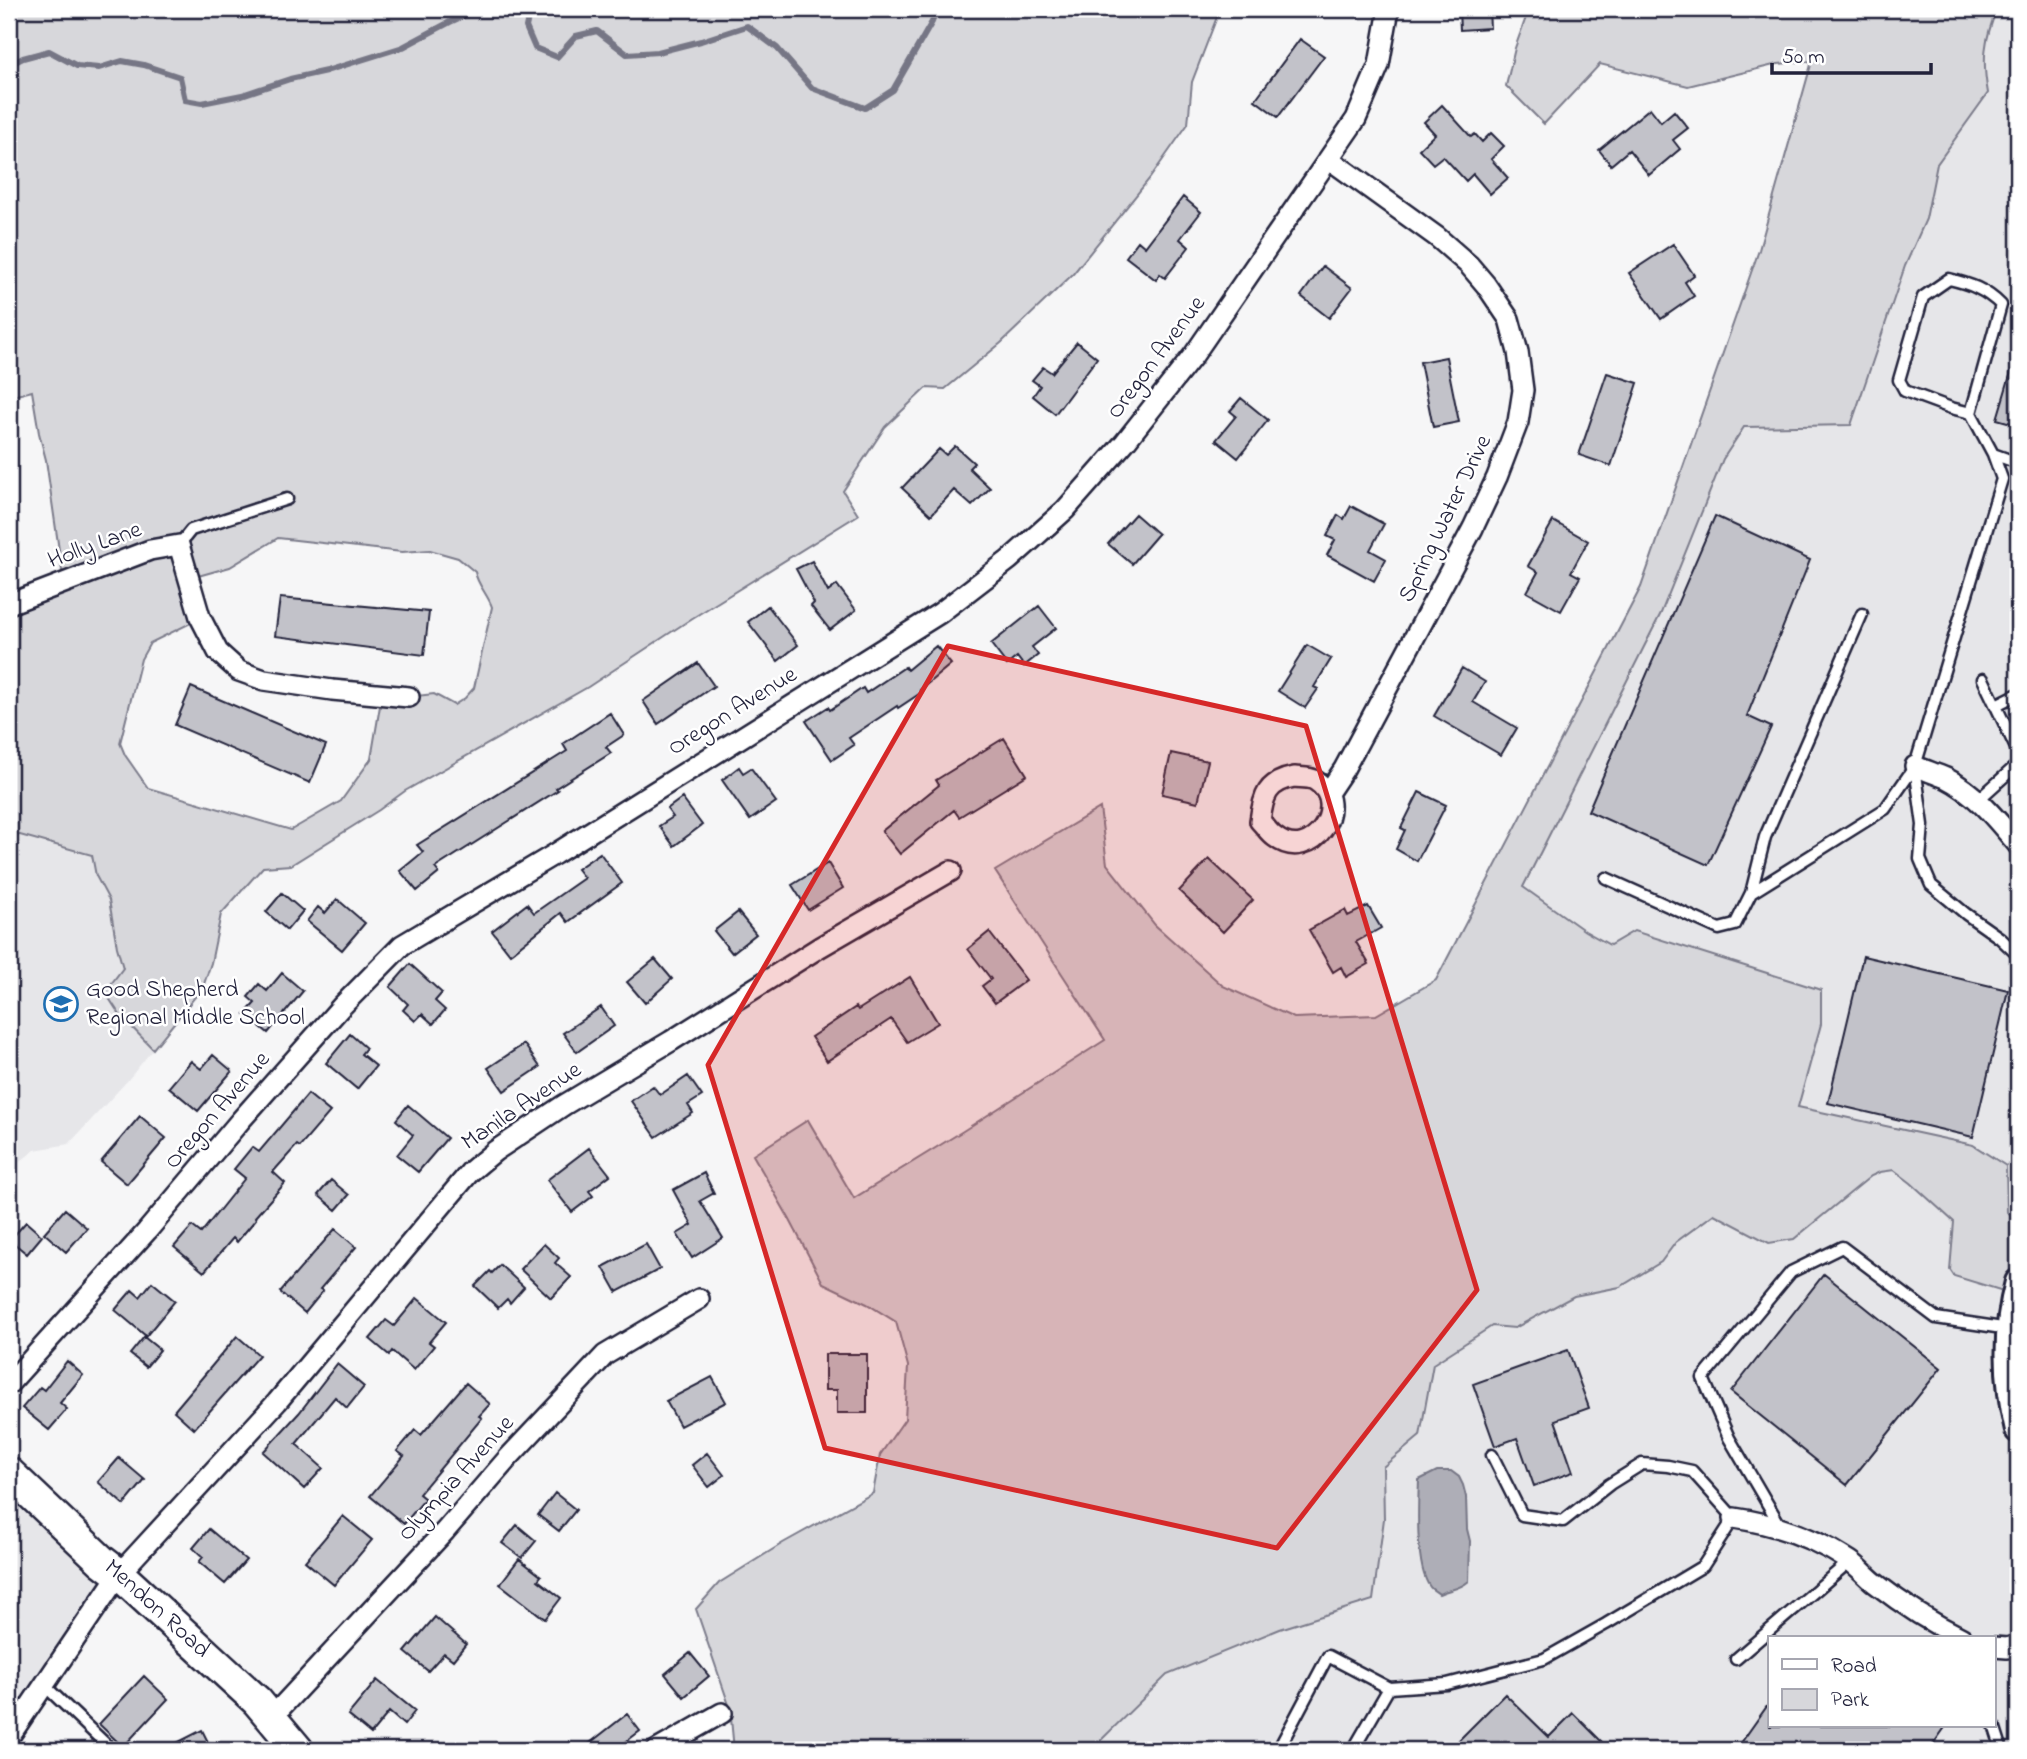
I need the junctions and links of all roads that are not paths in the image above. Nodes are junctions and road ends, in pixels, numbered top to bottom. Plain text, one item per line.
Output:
1 (1389, 9) edge
2 (1329, 159) junction
3 (1971, 413) junction
4 (1993, 454) junction
5 (2018, 463) edge
6 (287, 499) dead end
7 (179, 545) junction
8 (9, 604) edge
9 (1861, 614) dead end
10 (1983, 679) dead end
11 (2018, 694) edge
12 (410, 697) dead end
13 (1996, 705) junction
14 (2018, 752) edge
15 (2018, 764) edge
16 (1915, 766) junction
17 (1328, 793) dead end
18 (1977, 801) junction
19 (2018, 845) edge
20 (951, 871) dead end
21 (1606, 878) dead end
22 (1751, 893) junction
23 (2018, 955) edge
24 (2018, 1282) edge
25 (699, 1299) dead end
26 (2010, 1329) junction
27 (9, 1384) edge
28 (2018, 1430) edge
29 (1492, 1455) dead end
30 (9, 1473) edge
31 (1734, 1518) junction
32 (1782, 1528) junction
33 (1850, 1561) junction
34 (118, 1574) junction
35 (1958, 1636) edge
36 (2018, 1645) edge
37 (1996, 1647) edge
38 (1737, 1659) dead end
39 (44, 1685) junction
40 (1389, 1688) junction
41 (722, 1713) dead end
42 (272, 1717) junction
43 (1995, 1728) edge
44 (9, 1737) edge
45 (112, 1750) edge
46 (298, 1750) edge
47 (657, 1750) edge
48 (1278, 1750) edge
49 (1353, 1750) edge
50 (2002, 1750) edge

1 - 2 street, Oregon Avenue
2 - 17 street, Spring Water Drive
2 - 27 street, Oregon Avenue
3 - 3 lane
3 - 4 lane
4 - 5 lane
4 - 16 lane
6 - 7 lane
7 - 8 street, Holly Lane
7 - 12 street, Holly Lane
9 - 22 lane
10 - 13 lane
11 - 13 lane
13 - 14 lane
15 - 18 lane
16 - 18 street
16 - 22 lane
16 - 23 lane
18 - 19 street
20 - 34 street, Manila Avenue
21 - 22 lane
24 - 26 street
25 - 42 street, Olympia Avenue
26 - 28 street
26 - 32 lane
29 - 31 lane
30 - 34 main road, Mendon Road
31 - 32 street
31 - 40 lane
32 - 33 street
33 - 35 street
33 - 38 lane
34 - 39 street, Manila Avenue
34 - 42 main road, Mendon Road
36 - 37 street
39 - 44 street, Manila Avenue
39 - 45 lane
40 - 48 lane
40 - 49 lane
41 - 47 street
42 - 46 main road, Mendon Road
43 - 50 lane

